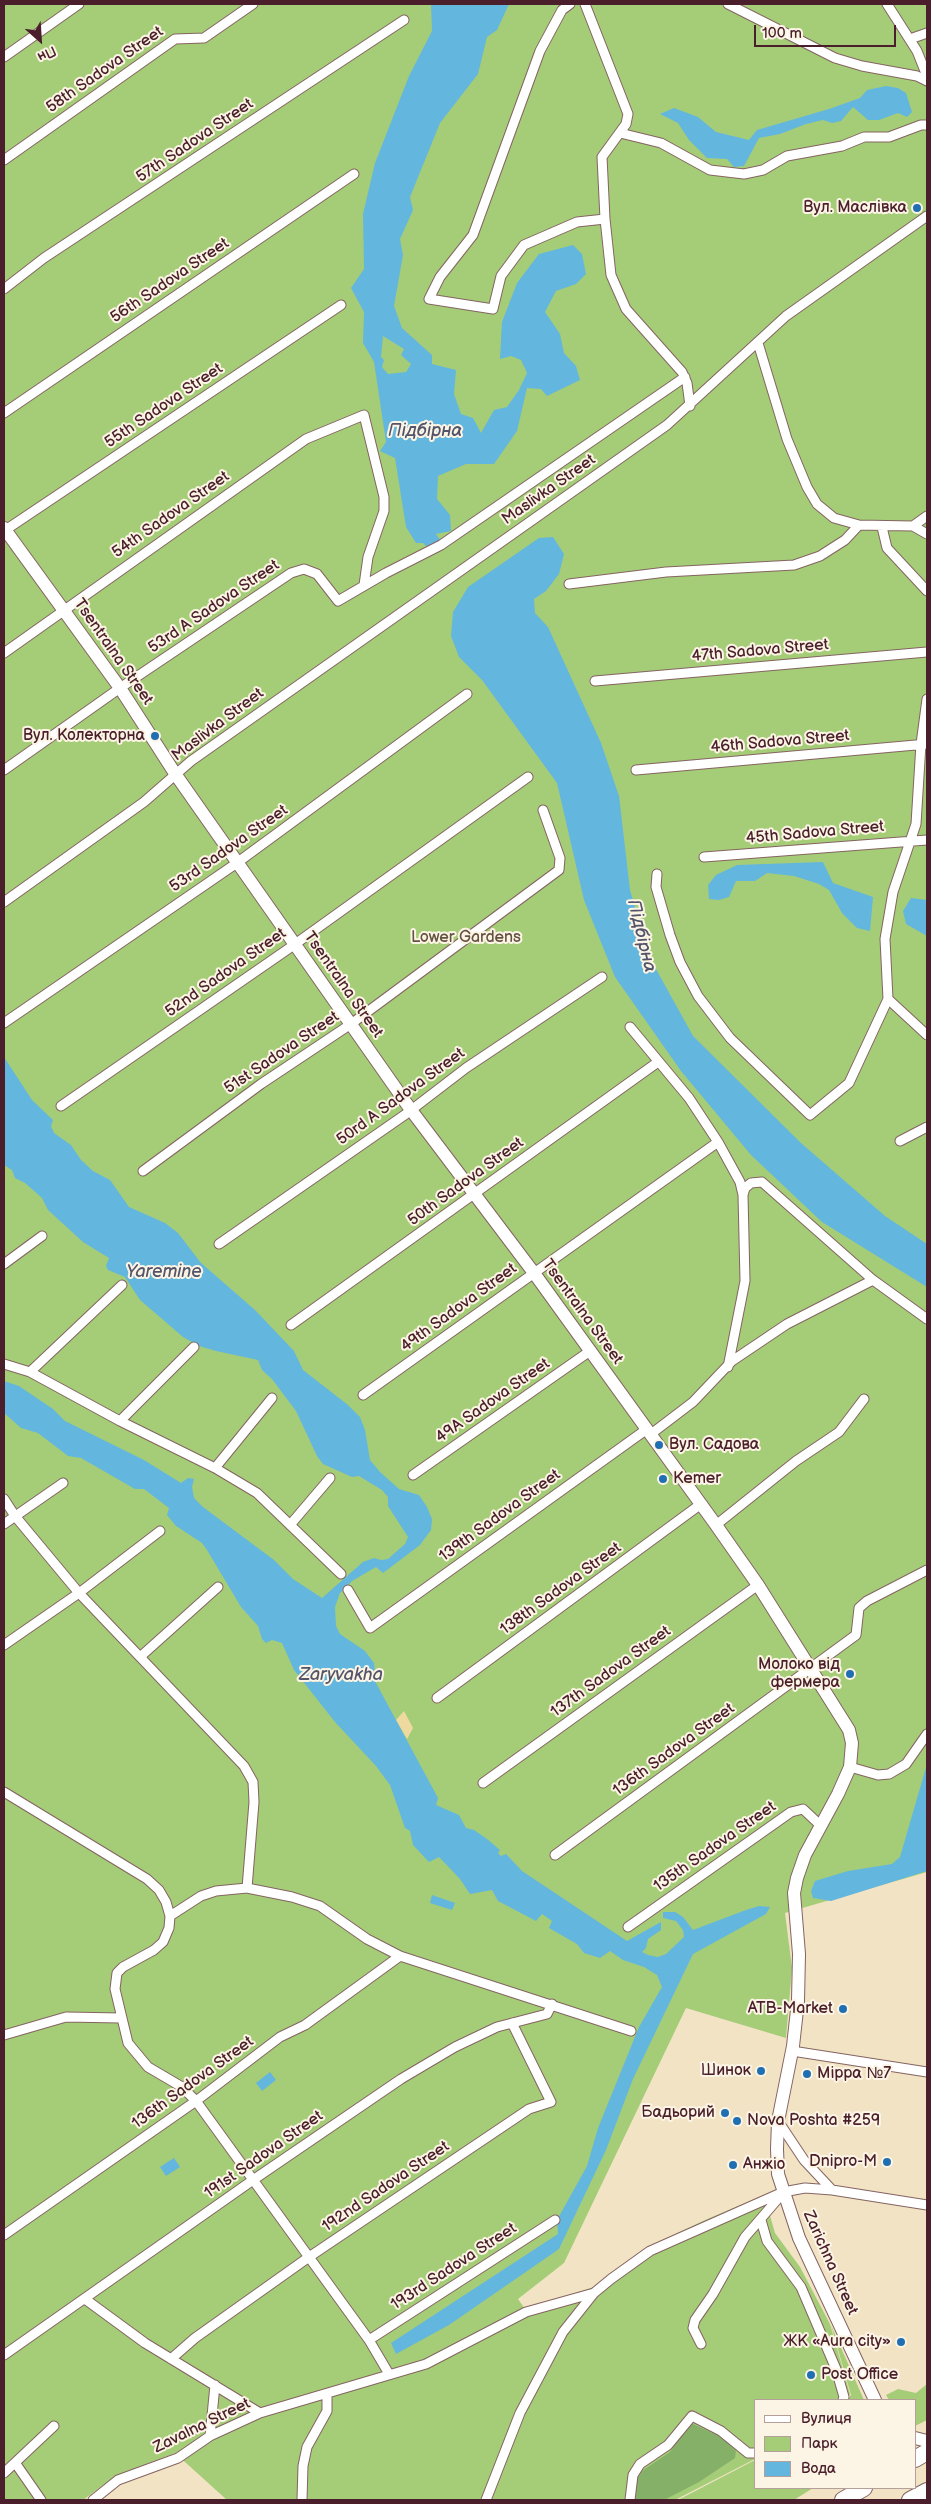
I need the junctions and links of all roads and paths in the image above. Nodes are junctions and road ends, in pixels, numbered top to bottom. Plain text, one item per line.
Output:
1 (79, 4) edge
2 (253, 4) edge
3 (570, 4) edge
4 (585, 4) edge
5 (728, 4) edge
6 (887, 4) edge
7 (404, 20) dead end
8 (927, 33) edge
9 (910, 39) junction
10 (4, 57) edge
11 (927, 76) edge
12 (927, 81) edge
13 (927, 125) edge
14 (620, 133) junction
15 (4, 160) edge
16 (354, 174) dead end
17 (927, 216) edge
18 (605, 219) junction
19 (4, 289) edge
20 (341, 306) dead end
21 (758, 343) junction
22 (685, 377) junction
23 (690, 406) junction
24 (4, 413) edge
25 (927, 516) edge
26 (859, 525) junction
27 (913, 526) junction
28 (882, 527) junction
29 (4, 529) edge
30 (927, 534) edge
31 (570, 584) dead end
32 (364, 585) junction
33 (927, 591) edge
34 (63, 609) junction
35 (927, 652) edge
36 (4, 653) edge
37 (596, 681) dead end
38 (120, 688) junction
39 (467, 694) dead end
40 (927, 699) edge
41 (924, 744) edge
42 (4, 770) edge
43 (636, 770) dead end
44 (176, 775) junction
45 (528, 777) dead end
46 (543, 810) dead end
47 (927, 840) edge
48 (912, 841) junction
49 (704, 857) dead end
50 (238, 862) junction
51 (657, 874) dead end
52 (4, 902) edge
53 (295, 943) junction
54 (602, 977) dead end
55 (888, 999) junction
56 (4, 1022) edge
57 (351, 1024) junction
58 (630, 1027) dead end
59 (927, 1034) edge
60 (658, 1062) junction
61 (61, 1106) dead end
62 (411, 1110) junction
63 (927, 1127) edge
64 (900, 1141) dead end
65 (718, 1142) junction
66 (143, 1171) dead end
67 (742, 1191) junction
68 (475, 1195) junction
69 (42, 1236) dead end
70 (218, 1244) dead end
71 (4, 1264) edge
72 (534, 1273) junction
73 (873, 1280) junction
74 (122, 1285) dead end
75 (927, 1320) edge
76 (291, 1325) dead end
77 (194, 1347) dead end
78 (590, 1351) junction
79 (4, 1364) edge
80 (728, 1367) junction
81 (30, 1372) junction
82 (363, 1395) dead end
83 (272, 1398) dead end
84 (864, 1398) dead end
85 (120, 1421) junction
86 (649, 1432) junction
87 (215, 1468) junction
88 (413, 1475) dead end
89 (330, 1478) dead end
90 (62, 1483) dead end
91 (4, 1498) edge
92 (701, 1504) junction
93 (16, 1516) junction
94 (4, 1524) edge
95 (290, 1525) junction
96 (716, 1525) junction
97 (160, 1531) dead end
98 (927, 1570) edge
99 (341, 1574) dead end
100 (758, 1585) junction
101 (218, 1587) dead end
102 (348, 1590) dead end
103 (80, 1594) junction
104 (4, 1644) edge
105 (140, 1657) junction
106 (812, 1670) junction
107 (438, 1698) dead end
108 (927, 1734) edge
109 (850, 1766) junction
110 (483, 1783) dead end
111 (4, 1792) edge
112 (820, 1825) junction
113 (555, 1855) dead end
114 (247, 1888) junction
115 (170, 1916) junction
116 (628, 1927) dead end
117 (400, 1956) junction
118 (552, 2004) junction
119 (121, 2018) junction
120 (512, 2023) junction
121 (631, 2031) dead end
122 (4, 2035) edge
123 (792, 2051) junction
124 (927, 2072) edge
125 (196, 2101) junction
126 (778, 2121) junction
127 (253, 2180) junction
128 (832, 2190) junction
129 (784, 2192) junction
130 (927, 2205) edge
131 (555, 2220) dead end
132 (761, 2220) junction
133 (4, 2235) edge
134 (309, 2257) junction
135 (594, 2293) junction
136 (85, 2299) junction
137 (369, 2340) junction
138 (701, 2344) dead end
139 (4, 2355) edge
140 (171, 2359) junction
141 (388, 2374) junction
142 (214, 2385) junction
143 (327, 2394) junction
144 (843, 2399) edge
145 (875, 2399) edge
146 (260, 2414) junction
147 (54, 2426) dead end
148 (210, 2436) junction
149 (927, 2452) edge
150 (754, 2453) edge
151 (916, 2458) edge
152 (16, 2464) junction
153 (4, 2473) edge
154 (862, 2489) edge
155 (927, 2491) edge
156 (41, 2500) edge
157 (93, 2500) edge
158 (302, 2500) edge
159 (486, 2500) edge
160 (630, 2500) edge
161 (842, 2500) edge
162 (910, 2500) edge

1 - 10 street
2 - 15 street, 58th Sadova Street
3 - 18 street
4 - 14 street
5 - 12 street
6 - 9 street
7 - 19 street, 57th Sadova Street
8 - 9 street
9 - 11 street
13 - 14 street
14 - 18 street
16 - 24 street, 56th Sadova Street
17 - 21 street, Maslivka Street
18 - 22 street
20 - 29 street, 55th Sadova Street
21 - 23 street, Maslivka Street
21 - 26 street
22 - 23 street
22 - 32 street
23 - 44 street, Maslivka Street
25 - 27 street
26 - 28 street
26 - 31 street
27 - 28 street
27 - 30 street
28 - 33 street
29 - 34 street, Tsentralna Street
32 - 34 street, 54th Sadova Street
32 - 38 street, 53rd A Sadova Street
34 - 36 street, 54th Sadova Street
34 - 38 street, Tsentralna Street
35 - 37 street, 47th Sadova Street
38 - 42 street, 53rd A Sadova Street
38 - 44 street, Tsentralna Street
39 - 50 street, 53rd Sadova Street
40 - 41 street
41 - 43 street, 46th Sadova Street
41 - 48 street
44 - 50 street, Tsentralna Street
44 - 52 street, Maslivka Street
45 - 53 street, 52nd Sadova Street
46 - 57 street, 51st Sadova Street
47 - 48 street, 45th Sadova Street
48 - 49 street, 45th Sadova Street
48 - 55 street
50 - 53 street, Tsentralna Street
50 - 56 street, 53rd Sadova Street
51 - 55 street
53 - 57 street, Tsentralna Street
53 - 61 street, 52nd Sadova Street
54 - 62 street, 50rd A Sadova Street
55 - 59 street
57 - 62 street, Tsentralna Street
57 - 66 street, 51st Sadova Street
58 - 60 street
60 - 65 street
60 - 68 street, 50th Sadova Street
62 - 68 street, Tsentralna Street
62 - 70 street, 50rd A Sadova Street
63 - 64 street
65 - 67 street
65 - 72 street, 49th Sadova Street
67 - 73 street
67 - 80 street
68 - 72 street, Tsentralna Street
68 - 76 street, 50th Sadova Street
69 - 71 street
72 - 78 street, Tsentralna Street
72 - 82 street, 49th Sadova Street
73 - 75 street
73 - 80 street, 139th Sadova Street
74 - 81 street
77 - 85 street
78 - 86 street, Tsentralna Street
78 - 88 street, 49A Sadova Street
79 - 81 street
80 - 86 street, 139th Sadova Street
81 - 85 street
83 - 87 street
84 - 96 street
85 - 87 street
86 - 92 street, Tsentralna Street
86 - 102 street, 139th Sadova Street
87 - 95 street
89 - 95 street
90 - 93 street
91 - 93 street
92 - 96 street, Tsentralna Street
92 - 107 street, 138th Sadova Street
93 - 94 street
93 - 103 street
95 - 99 street
96 - 100 street, Tsentralna Street
97 - 103 street
98 - 106 street, 136th Sadova Street
100 - 106 street, Tsentralna Street
100 - 110 street, 137th Sadova Street
101 - 105 street
103 - 104 street
103 - 105 street
105 - 114 street
106 - 109 street, Tsentralna Street
106 - 113 street, 136th Sadova Street
108 - 109 street
109 - 112 street, Tsentralna Street
111 - 115 street
112 - 116 street, 135th Sadova Street
112 - 123 street, Tsentralna Street
114 - 115 street
114 - 117 street
115 - 119 street
117 - 118 street
117 - 125 street, 136th Sadova Street
118 - 120 street, 191st Sadova Street
118 - 121 street
119 - 122 street
119 - 125 street
120 - 127 street, 191st Sadova Street
120 - 134 street, 192nd Sadova Street
123 - 124 street
123 - 126 street, Tsentralna Street
125 - 127 street
125 - 133 street, 136th Sadova Street
126 - 128 street
126 - 129 street, Tsentralna Street
127 - 134 street
127 - 136 street, 191st Sadova Street
128 - 129 street
128 - 130 street
129 - 132 street
129 - 135 street
129 - 145 street, Zarichna Street
131 - 137 street, 193rd Sadova Street
132 - 138 street
132 - 144 street
134 - 137 street
134 - 140 street, 192nd Sadova Street
135 - 141 street, Zavalna Street
135 - 159 street
136 - 139 street, 191st Sadova Street
136 - 140 street
137 - 141 street
140 - 142 street
141 - 143 street, Zavalna Street
142 - 146 street
142 - 148 street
143 - 146 street, Zavalna Street
143 - 158 street
146 - 148 street, Zavalna Street
147 - 152 street
148 - 157 street, Zavalna Street
149 - 151 highway
150 - 160 street
152 - 153 street
152 - 156 street
154 - 161 highway
155 - 162 highway

